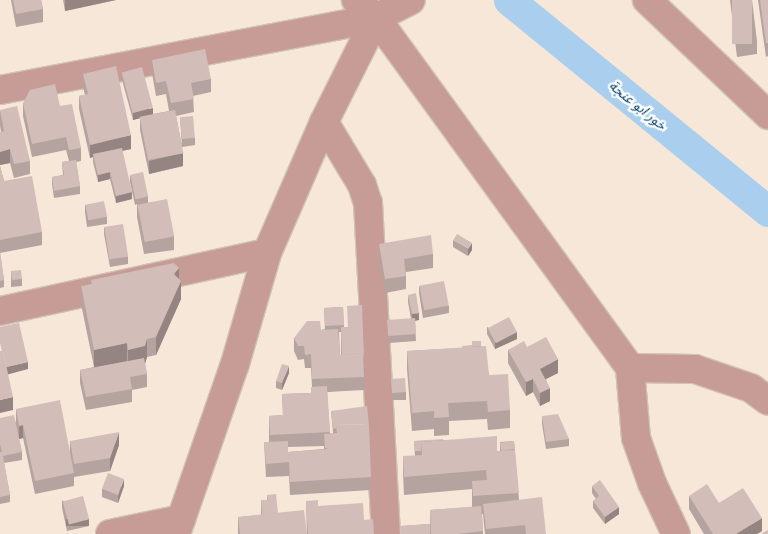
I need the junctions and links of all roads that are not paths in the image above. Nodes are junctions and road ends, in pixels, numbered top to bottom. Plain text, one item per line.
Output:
1 (356, 0) edge
2 (411, 0) edge
3 (647, 0) edge
4 (376, 18) junction
5 (0, 90) edge
6 (768, 115) edge
7 (324, 122) junction
8 (267, 253) junction
9 (0, 311) edge
10 (630, 368) junction
11 (768, 401) edge
12 (178, 526) edge
13 (110, 534) edge
14 (386, 534) edge
15 (676, 534) edge

1 - 4 street
2 - 4 street
3 - 6 street
4 - 5 street
4 - 7 street
4 - 10 street
7 - 8 street
7 - 14 street
8 - 9 street
8 - 12 street
10 - 11 street
10 - 15 street
12 - 13 street

